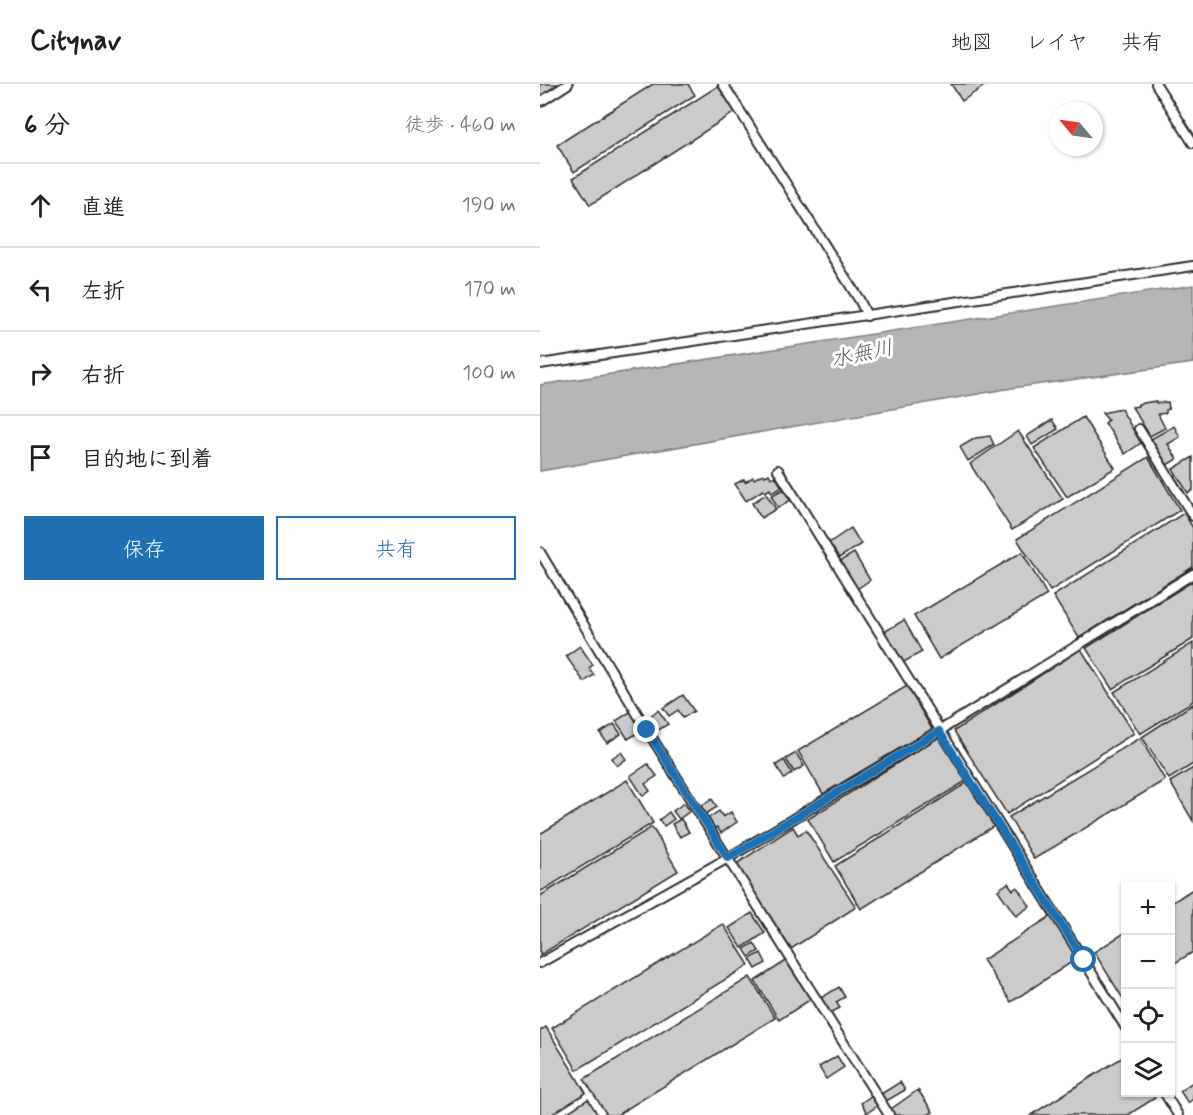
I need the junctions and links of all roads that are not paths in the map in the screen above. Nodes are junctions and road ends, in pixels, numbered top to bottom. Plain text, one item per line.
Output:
1 (568, 84) edge
2 (723, 84) edge
3 (1156, 84) edge
4 (540, 102) edge
5 (1193, 142) edge
6 (1193, 266) edge
7 (867, 316) junction
8 (540, 364) edge
9 (1139, 429) dead end
10 (778, 470) dead end
11 (1193, 516) edge
12 (540, 552) edge
13 (1193, 574) edge
14 (939, 731) junction
15 (728, 858) junction
16 (540, 963) edge
17 (1121, 1021) edge
18 (1167, 1097) edge
19 (889, 1115) edge
20 (1178, 1115) edge

1 - 4 street
2 - 7 street
3 - 5 street
6 - 7 street
7 - 8 street
9 - 11 street
10 - 14 street
12 - 15 street
13 - 14 street
14 - 15 street
14 - 17 street
15 - 16 street
15 - 19 street
18 - 20 street

